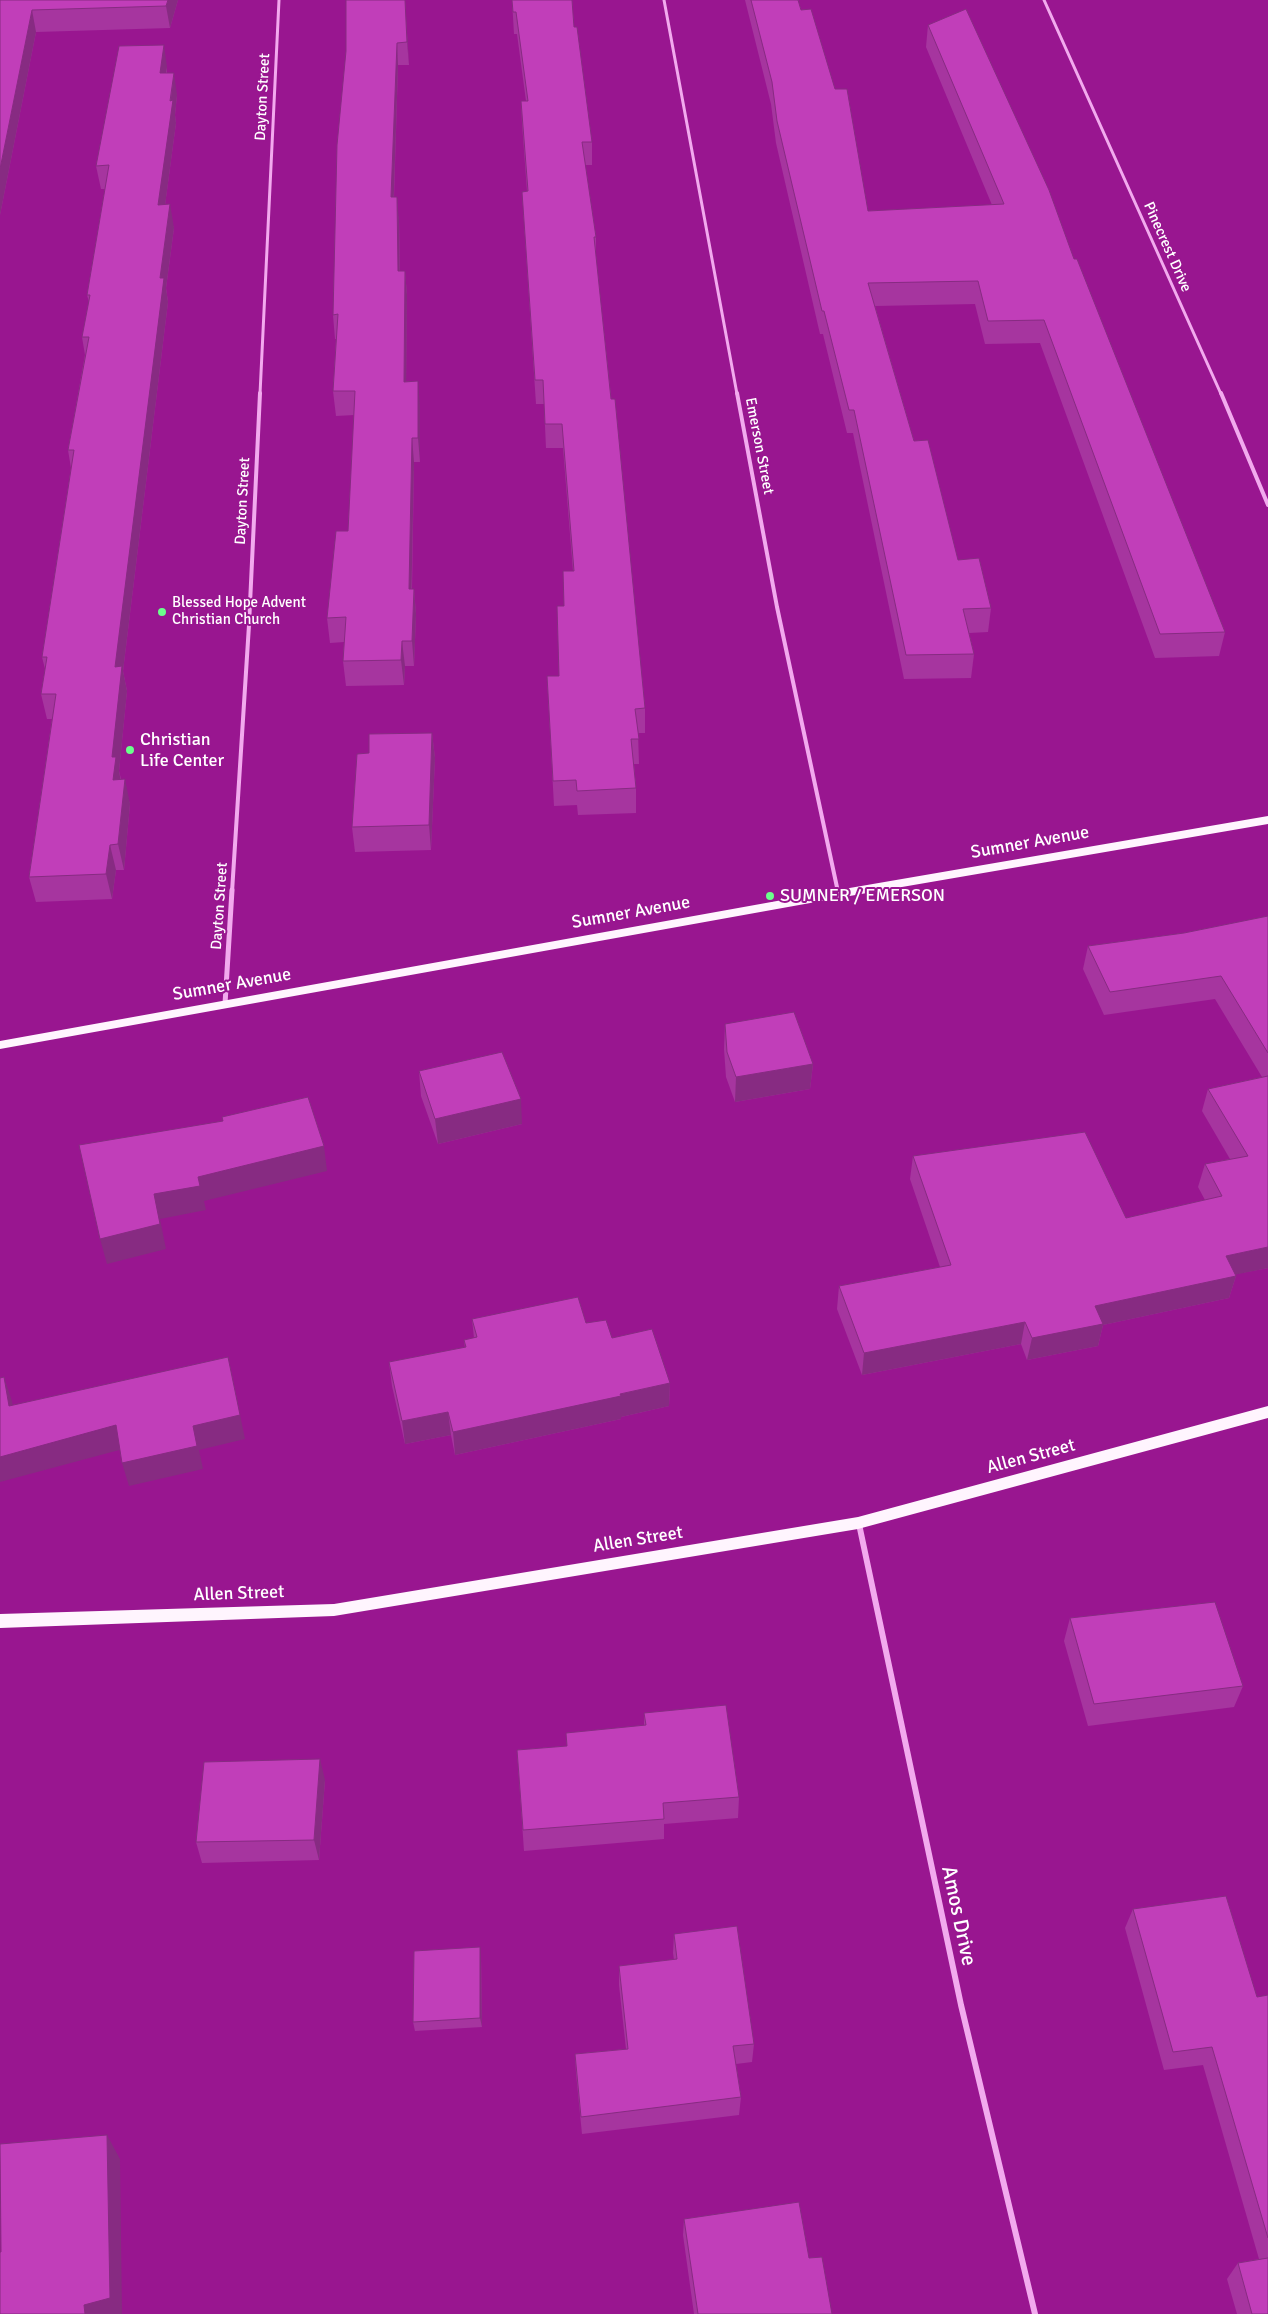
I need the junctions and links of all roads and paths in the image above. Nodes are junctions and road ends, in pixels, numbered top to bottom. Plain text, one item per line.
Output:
1 (280, 0) edge
2 (664, 0) edge
3 (1044, 0) edge
4 (1268, 505) edge
5 (1268, 820) edge
6 (838, 894) junction
7 (225, 1004) junction
8 (0, 1045) edge
9 (1268, 1412) edge
10 (858, 1523) junction
11 (0, 1621) edge
12 (1035, 2314) edge

1 - 7 street, Dayton Street
2 - 6 street, Emerson Street
3 - 4 street, Pinecrest Drive
5 - 6 main road, Sumner Avenue
6 - 7 main road, Sumner Avenue
7 - 8 main road, Sumner Avenue
9 - 10 main road, Allen Street
10 - 11 main road, Allen Street
10 - 12 street, Amos Drive

